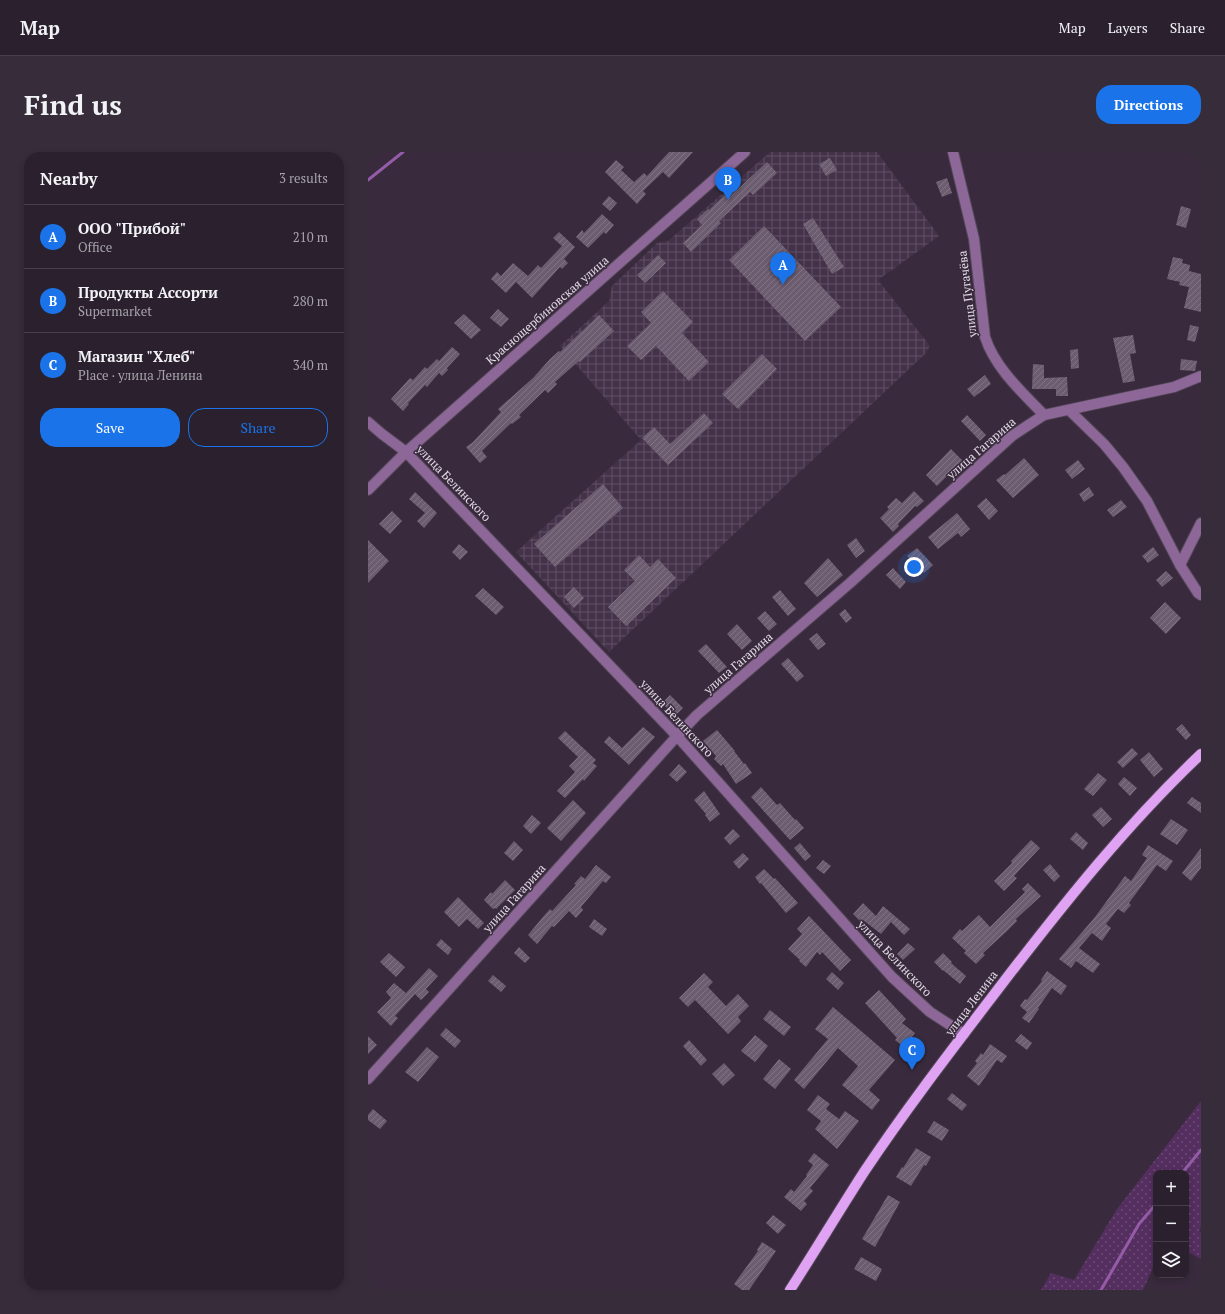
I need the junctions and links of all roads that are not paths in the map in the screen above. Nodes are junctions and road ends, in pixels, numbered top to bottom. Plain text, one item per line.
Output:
1 (745, 152) edge
2 (953, 152) edge
3 (1201, 376) edge
4 (1069, 410) junction
5 (1044, 415) junction
6 (368, 422) edge
7 (406, 452) junction
8 (368, 490) edge
9 (1201, 523) edge
10 (1180, 565) junction
11 (1201, 596) edge
12 (677, 736) junction
13 (1201, 754) edge
14 (964, 1034) junction
15 (368, 1079) edge
16 (790, 1290) edge

1 - 7 street, Краснощербиновская улица
2 - 5 street, улица Пугачёва
3 - 4 street, улица Гагарина
4 - 5 street, улица Гагарина
4 - 10 street
5 - 12 street, улица Гагарина
6 - 7 street, улица Белинского
7 - 8 street, Краснощербиновская улица
7 - 12 street, улица Белинского
9 - 10 street
10 - 11 street
12 - 14 street, улица Белинского
12 - 15 street, улица Гагарина
13 - 14 main road, улица Ленина
14 - 16 main road, улица Ленина

